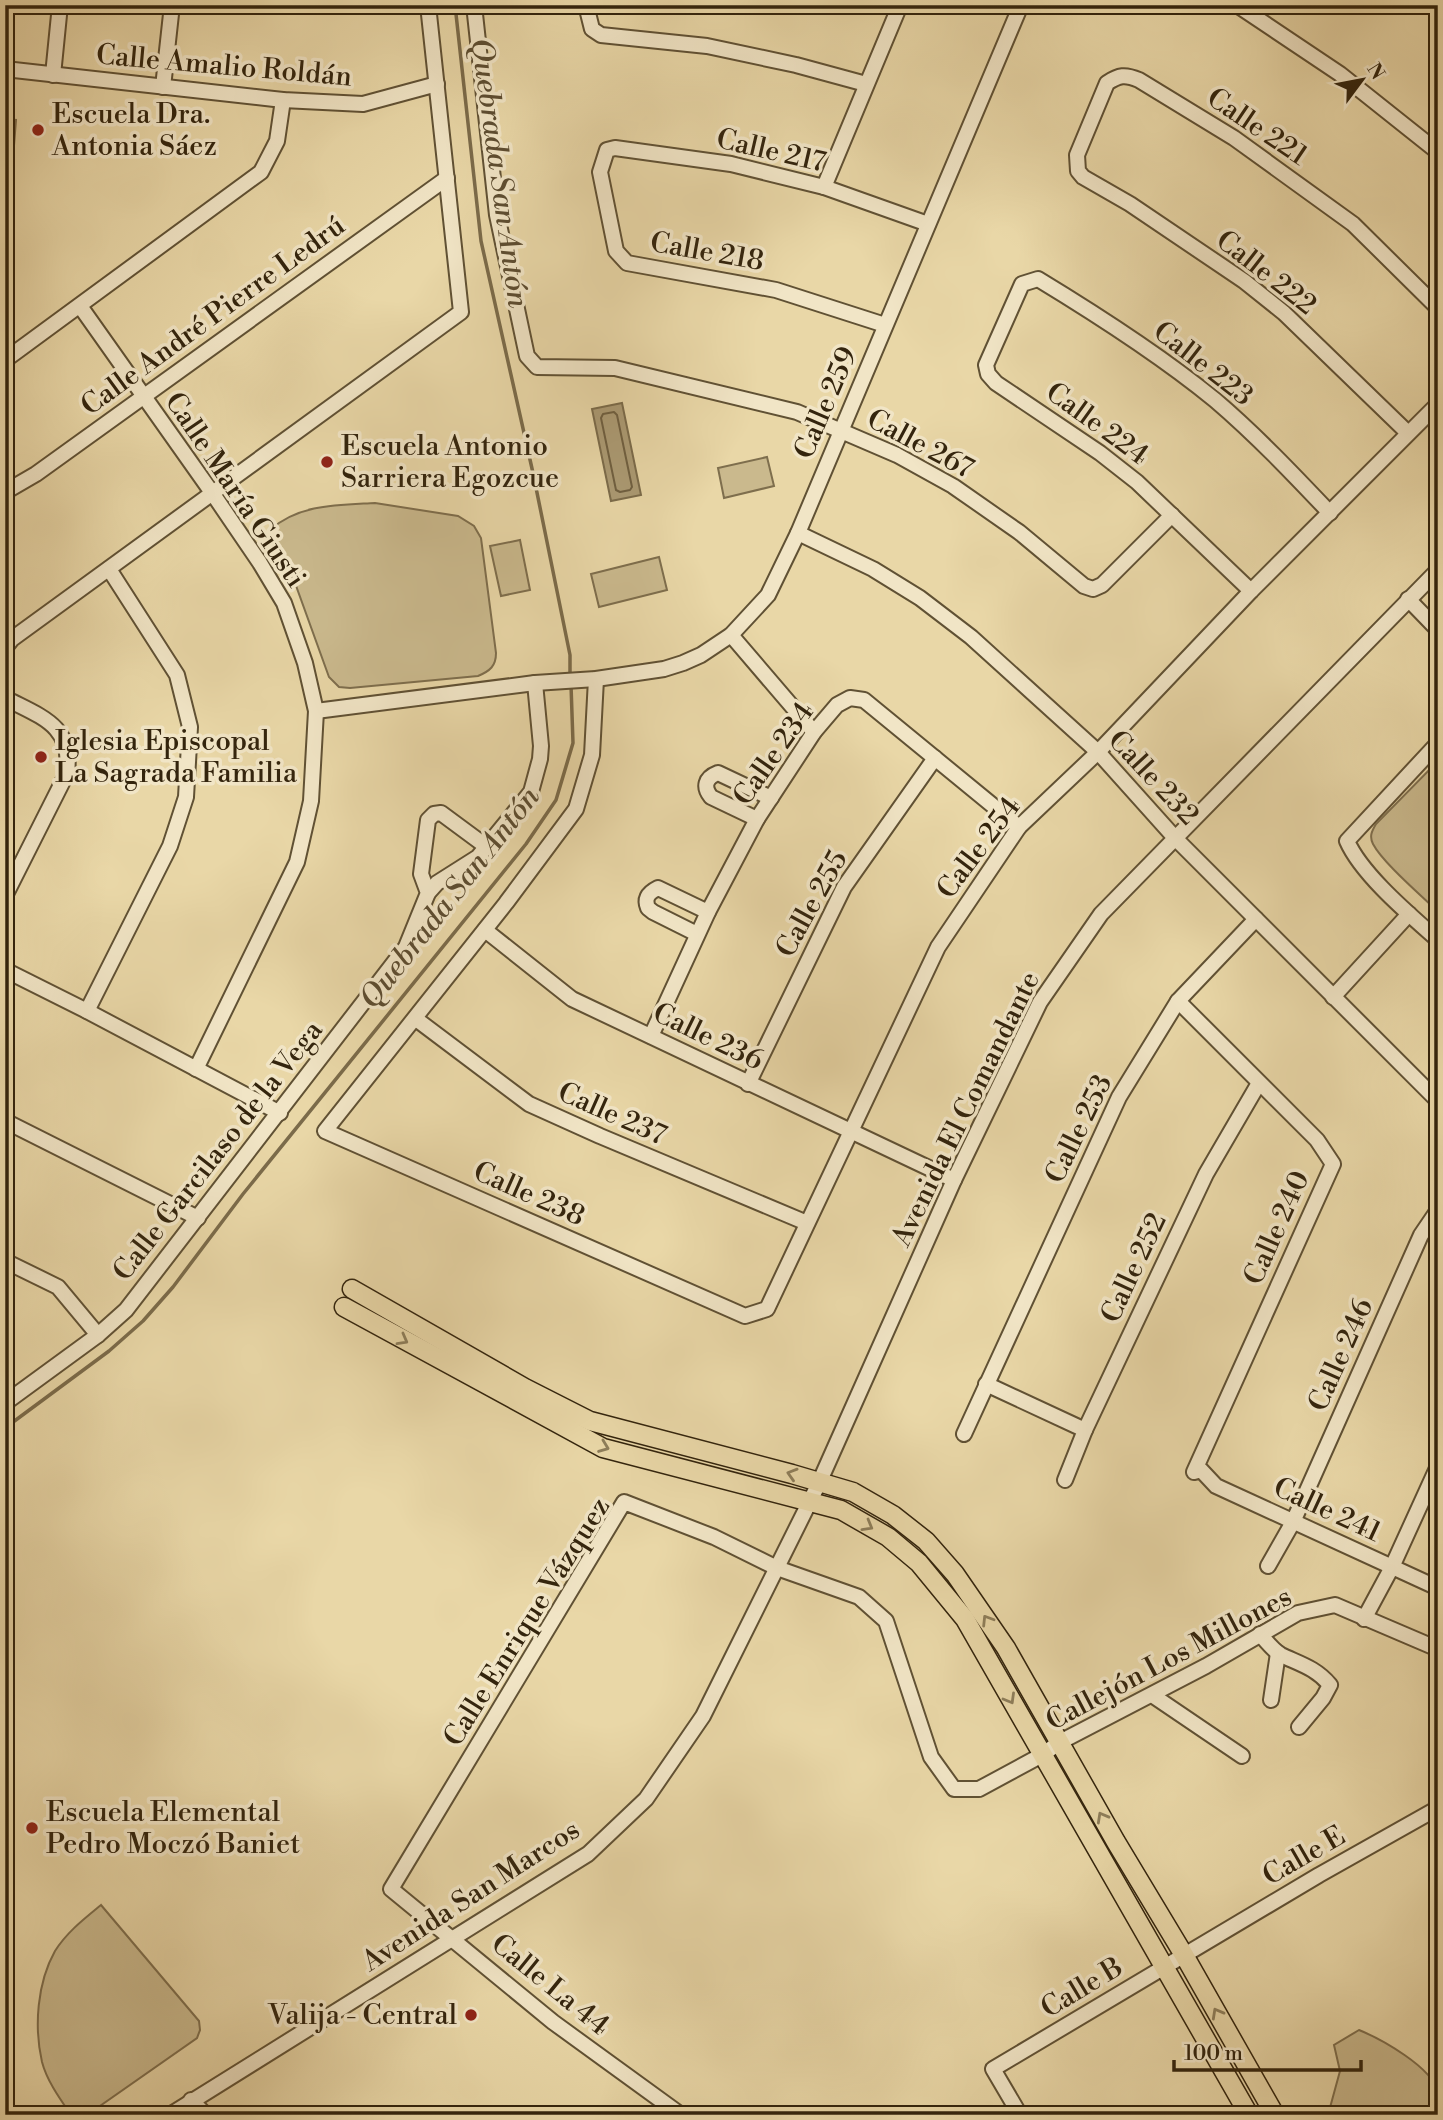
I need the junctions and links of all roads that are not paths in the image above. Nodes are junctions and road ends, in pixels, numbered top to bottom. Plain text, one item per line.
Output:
1 (60, 5) edge
2 (172, 5) edge
3 (428, 5) edge
4 (474, 5) edge
5 (586, 5) edge
6 (900, 5) edge
7 (1021, 5) edge
8 (1237, 5) edge
9 (5, 69) edge
10 (53, 75) junction
11 (437, 84) junction
12 (866, 85) junction
13 (163, 87) junction
14 (283, 100) junction
15 (1435, 143) edge
16 (603, 157) joint
17 (1078, 171) joint
18 (447, 178) junction
19 (824, 187) junction
20 (928, 224) junction
21 (1029, 281) joint
22 (80, 306) junction
23 (1438, 308) edge
24 (885, 325) junction
25 (5, 360) edge
26 (142, 398) junction
27 (1438, 404) edge
28 (841, 430) junction
29 (1408, 433) junction
30 (5, 492) edge
31 (212, 494) junction
32 (1330, 513) junction
33 (1172, 514) junction
34 (798, 533) junction
35 (109, 569) junction
36 (1438, 570) edge
37 (1251, 591) junction
38 (1408, 599) junction
39 (1438, 630) edge
40 (731, 635) junction
41 (5, 648) edge
42 (592, 679) junction
43 (536, 683) junction
44 (5, 698) edge
45 (316, 711) junction
46 (814, 732) junction
47 (1435, 746) edge
48 (1098, 752) junction
49 (935, 758) junction
50 (771, 798) junction
51 (757, 819) junction
52 (1019, 827) junction
53 (1176, 839) junction
54 (487, 847) junction
55 (428, 893) junction
56 (5, 896) edge
57 (708, 912) junction
58 (1409, 914) junction
59 (1256, 919) junction
60 (485, 930) junction
61 (697, 934) junction
62 (1438, 940) edge
63 (5, 971) edge
64 (1333, 997) junction
65 (1178, 1002) junction
66 (87, 1011) junction
67 (415, 1019) junction
68 (651, 1036) junction
69 (196, 1069) junction
70 (1259, 1083) junction
71 (748, 1084) junction
72 (1438, 1101) edge
73 (280, 1113) junction
74 (5, 1121) edge
75 (851, 1129) junction
76 (954, 1180) junction
77 (1438, 1210) edge
78 (198, 1218) junction
79 (807, 1223) junction
80 (5, 1261) edge
81 (352, 1289) joint
82 (723, 1306) joint
83 (344, 1307) joint
84 (98, 1335) junction
85 (986, 1384) junction
86 (5, 1403) edge
87 (1086, 1430) junction
88 (964, 1434) dead end
89 (1438, 1466) edge
90 (1200, 1470) joint
91 (1065, 1480) dead end
92 (820, 1483) junction
93 (810, 1503) junction
94 (1293, 1522) junction
95 (1268, 1566) dead end
96 (1392, 1567) junction
97 (778, 1568) junction
98 (1438, 1588) edge
99 (1364, 1619) junction
100 (1260, 1634) junction
101 (1438, 1649) edge
102 (1278, 1653) junction
103 (1152, 1695) junction
104 (1271, 1700) dead end
105 (1299, 1727) dead end
106 (1060, 1742) junction
107 (1042, 1755) junction
108 (1242, 1756) dead end
109 (1438, 1808) edge
110 (391, 1889) joint
111 (453, 1938) junction
112 (1190, 1951) junction
113 (1164, 1968) junction
114 (191, 2101) junction
115 (5, 2109) edge
116 (10, 2115) edge
117 (170, 2115) edge
118 (206, 2115) edge
119 (681, 2115) edge
120 (1020, 2115) edge
121 (1249, 2115) edge
122 (1275, 2115) edge

1 - 10 street
2 - 13 street
3 - 11 street
4 - 28 street, Calle 267
5 - 12 street
6 - 12 street
7 - 20 street, Calle 259
8 - 15 street
9 - 10 street, Calle Amalio Roldán
10 - 13 street, Calle Amalio Roldán
11 - 14 street, Calle Amalio Roldán
11 - 18 street
12 - 19 street
13 - 14 street, Calle Amalio Roldán
14 - 22 street
16 - 19 street, Calle 217
16 - 24 street, Calle 218
17 - 23 street, Calle 221
17 - 29 street, Calle 222
18 - 26 street, Calle André Pierre Ledrú
18 - 31 street
19 - 20 street, Calle 217
20 - 24 street, Calle 259
21 - 32 street, Calle 223
21 - 33 street, Calle 224
22 - 25 street
22 - 26 street, Calle María Giusti
24 - 28 street, Calle 259
26 - 30 street, Calle André Pierre Ledrú
26 - 31 street, Calle María Giusti
27 - 29 street, Calle 254
28 - 33 street, Calle 267
28 - 34 street, Calle 259
29 - 32 street, Calle 254
31 - 35 street
31 - 45 street, Calle María Giusti
32 - 37 street, Calle 254
33 - 37 street, Calle 224
34 - 40 street, Calle 259
34 - 48 street, Calle 232
35 - 41 street
35 - 66 street
36 - 38 street, Avenida El Comandante
37 - 48 street, Calle 254
38 - 39 street
38 - 53 street, Avenida El Comandante
40 - 42 street, Calle 259
40 - 46 street
42 - 43 street, Calle 259
42 - 60 street
43 - 45 street, Calle 259
43 - 54 street, Calle Garcilaso de la Vega
44 - 56 street
45 - 69 street, Calle María Giusti
46 - 49 street, Calle 234
46 - 50 street, Calle 234
47 - 58 street
48 - 52 street, Calle 254
48 - 53 street, Calle 232
49 - 52 street, Calle 234
49 - 71 street, Calle 255
50 - 51 street, Calle 234
50 - 51 street
51 - 57 street, Calle 234
52 - 75 street, Calle 254
53 - 59 street, Calle 232
53 - 76 street, Avenida El Comandante
54 - 55 street, Calle Garcilaso de la Vega
54 - 55 street
55 - 73 street, Calle Garcilaso de la Vega
57 - 61 street, Calle 234
57 - 61 street
58 - 62 street
58 - 64 street
59 - 64 street, Calle 232
59 - 65 street, Calle 253
60 - 67 street
60 - 68 street, Calle 236
61 - 68 street, Calle 234
63 - 66 street
64 - 72 street, Calle 232
65 - 70 street, Calle 240
65 - 85 street, Calle 253
66 - 69 street
67 - 79 street, Calle 237
67 - 82 street, Calle 238
68 - 71 street, Calle 236
69 - 73 street
70 - 87 street, Calle 252
70 - 90 street, Calle 240
71 - 75 street, Calle 236
73 - 78 street, Calle Garcilaso de la Vega
74 - 78 street
75 - 76 street, Calle 236
75 - 79 street, Calle 254
76 - 92 street, Avenida El Comandante
77 - 94 street, Calle 246
78 - 84 street, Calle Garcilaso de la Vega
79 - 82 street, Calle 254
80 - 84 street
81 - 83 street
92 -> 81 main road
83 -> 93 main road
84 - 86 street, Calle Garcilaso de la Vega
85 - 87 street
85 - 88 street
87 - 91 street, Calle 252
89 - 96 street
90 - 94 street, Calle 241
92 - 93 street, Avenida El Comandante
106 -> 92 main road
93 - 97 street, Avenida San Marcos
93 -> 107 main road
94 - 95 street, Calle 246
94 - 96 street, Calle 241
96 - 98 street, Calle 241
96 - 99 street
97 - 107 street, Calle Enrique Vázquez
97 - 110 street, Calle Enrique Vázquez
97 - 111 street, Avenida San Marcos
99 - 100 street, Callejón Los Millones
99 - 101 street, Callejón Los Millones
100 - 102 street
100 - 103 street, Callejón Los Millones
102 - 104 street
102 - 105 street
103 - 106 street, Callejón Los Millones
103 - 108 street
106 - 107 street, Callejón Los Millones
112 -> 106 main road
107 - 113 main road
109 - 112 street, Calle E
110 - 111 street, Calle La 44
111 - 114 street, Avenida San Marcos
111 - 119 street, Calle La 44
112 - 113 street, Calle B
122 -> 112 main road
113 - 120 street, Calle B
113 - 121 main road
114 - 117 street, Avenida San Marcos
114 - 118 street
115 - 116 street

